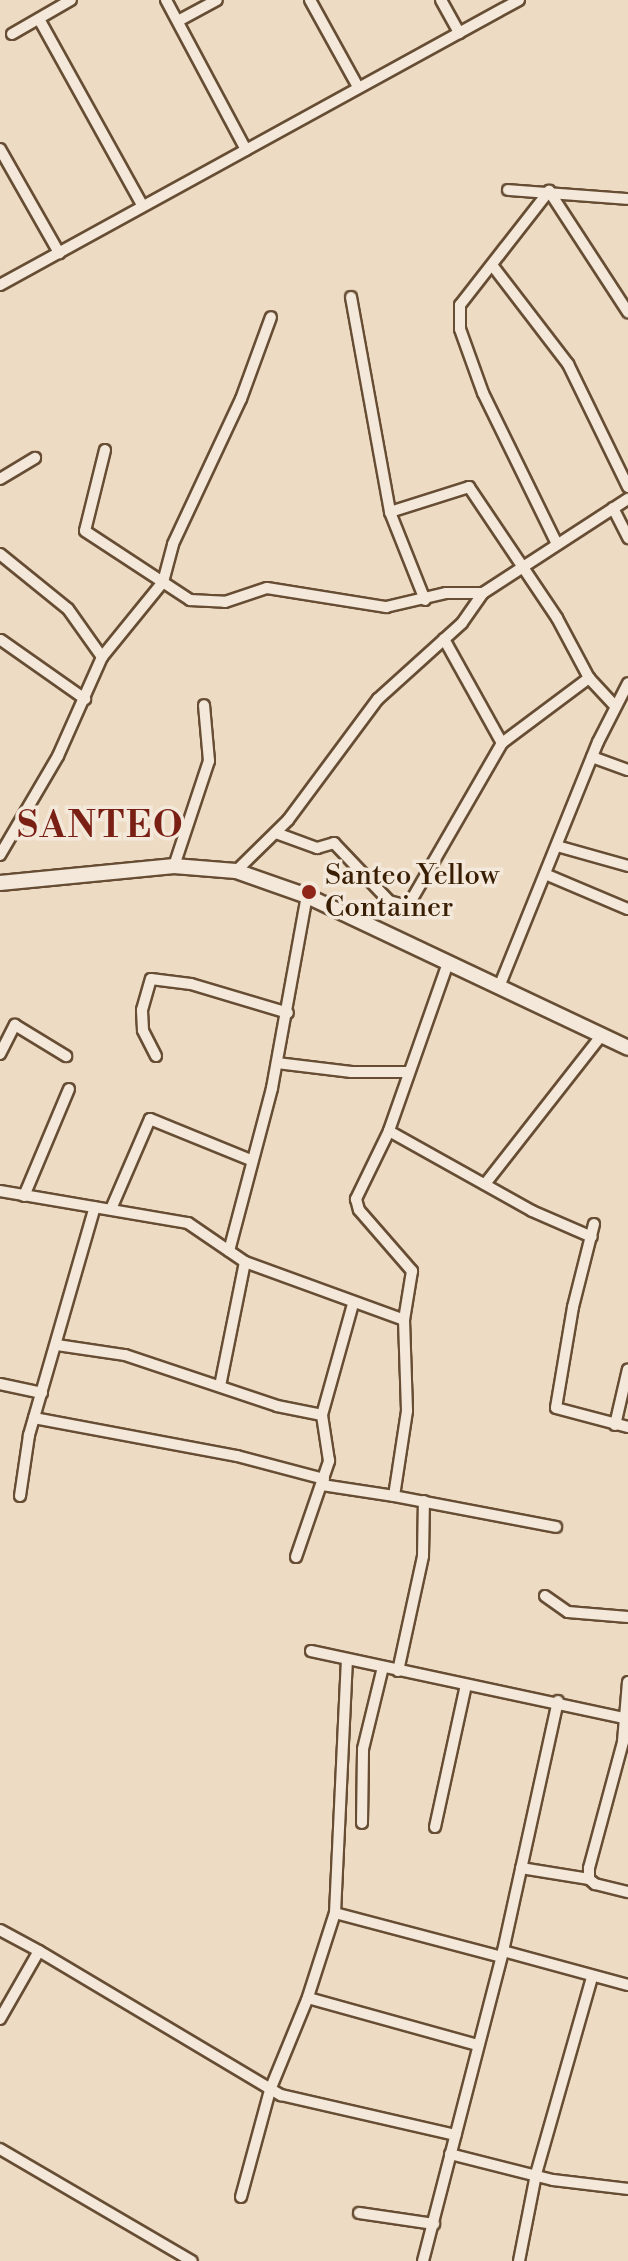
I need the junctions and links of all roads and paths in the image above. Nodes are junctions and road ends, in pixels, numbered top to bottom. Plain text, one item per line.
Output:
1 (71, 0) edge
2 (166, 0) edge
3 (217, 0) edge
4 (310, 0) edge
5 (441, 0) edge
6 (519, 0) edge
7 (39, 19) junction
8 (178, 21) junction
9 (459, 33) junction
10 (12, 34) dead end
11 (358, 87) junction
12 (0, 149) edge
13 (246, 150) junction
14 (508, 190) dead end
15 (549, 191) junction
16 (628, 199) edge
17 (142, 205) junction
18 (59, 253) junction
19 (492, 265) junction
20 (0, 285) edge
21 (351, 297) dead end
22 (628, 312) edge
23 (271, 317) dead end
24 (105, 450) dead end
25 (35, 458) dead end
26 (0, 479) edge
27 (628, 487) edge
28 (628, 499) edge
29 (613, 508) junction
30 (390, 512) junction
31 (628, 538) edge
32 (557, 544) junction
33 (0, 554) edge
34 (521, 568) junction
35 (163, 582) junction
36 (483, 593) junction
37 (425, 600) junction
38 (444, 639) junction
39 (1, 640) edge
40 (102, 657) junction
41 (589, 678) junction
42 (628, 683) edge
43 (85, 699) junction
44 (204, 705) dead end
45 (614, 705) junction
46 (502, 743) junction
47 (592, 757) junction
48 (628, 770) edge
49 (276, 833) junction
50 (557, 846) junction
51 (0, 855) edge
52 (174, 866) junction
53 (628, 866) edge
54 (236, 871) junction
55 (545, 874) junction
56 (0, 883) edge
57 (307, 896) junction
58 (628, 909) edge
59 (448, 963) junction
60 (499, 987) junction
61 (288, 1013) junction
62 (602, 1035) junction
63 (628, 1048) edge
64 (0, 1054) edge
65 (66, 1056) dead end
66 (156, 1056) dead end
67 (277, 1063) junction
68 (409, 1072) junction
69 (69, 1089) dead end
70 (389, 1131) junction
71 (251, 1160) junction
72 (485, 1184) junction
73 (0, 1191) edge
74 (24, 1196) junction
75 (95, 1207) junction
76 (111, 1209) junction
77 (594, 1224) dead end
78 (592, 1237) junction
79 (229, 1251) junction
80 (245, 1262) junction
81 (353, 1304) junction
82 (404, 1320) junction
83 (57, 1345) junction
84 (628, 1369) edge
85 (0, 1384) edge
86 (220, 1386) junction
87 (42, 1393) junction
88 (322, 1415) junction
89 (34, 1418) junction
90 (615, 1425) junction
91 (628, 1427) edge
92 (323, 1482) junction
93 (20, 1496) dead end
94 (394, 1496) junction
95 (424, 1501) junction
96 (556, 1527) dead end
97 (296, 1557) dead end
98 (545, 1596) dead end
99 (628, 1617) edge
100 (311, 1651) dead end
101 (347, 1662) junction
102 (383, 1667) junction
103 (398, 1671) junction
104 (628, 1682) edge
105 (466, 1685) junction
106 (558, 1701) junction
107 (627, 1719) edge
108 (362, 1823) dead end
109 (435, 1827) dead end
110 (521, 1868) junction
111 (589, 1879) junction
112 (628, 1892) edge
113 (335, 1913) junction
114 (0, 1930) edge
115 (39, 1951) junction
116 (502, 1954) junction
117 (592, 1977) junction
118 (628, 1985) edge
119 (308, 1998) junction
120 (0, 2019) edge
121 (478, 2045) junction
122 (270, 2090) junction
123 (455, 2135) junction
124 (0, 2149) edge
125 (450, 2154) junction
126 (536, 2174) junction
127 (628, 2189) edge
128 (241, 2197) dead end
129 (359, 2213) dead end
130 (434, 2224) junction
131 (192, 2261) edge
132 (423, 2261) edge
133 (519, 2261) edge

1 - 7 street
2 - 8 street
3 - 8 street
4 - 11 street
5 - 9 street
6 - 9 street
7 - 10 street
7 - 17 street
8 - 13 street
9 - 11 street
11 - 13 street
12 - 18 street
13 - 17 street
14 - 15 street
15 - 16 street
15 - 19 street
15 - 22 street
17 - 18 street
18 - 20 street
19 - 27 street
19 - 32 street
21 - 30 street
23 - 35 street
24 - 35 street
25 - 26 street
28 - 29 street
29 - 31 street
29 - 32 street
30 - 34 street
30 - 37 street
32 - 34 street
33 - 40 street
34 - 36 street
34 - 41 street
35 - 37 street
35 - 40 street
36 - 37 street
36 - 38 street
38 - 46 street
38 - 49 street
39 - 43 street
40 - 43 street
41 - 45 street
41 - 46 street
42 - 45 street
43 - 51 street
44 - 52 street
45 - 47 street
46 - 49 street
47 - 48 street
47 - 50 street
49 - 54 street
50 - 53 street
50 - 55 street
52 - 54 street
52 - 56 street
54 - 57 street
55 - 58 street
55 - 60 street
57 - 59 street
57 - 61 street
59 - 60 street
59 - 68 street
60 - 62 street
61 - 66 street
61 - 67 street
62 - 63 street
62 - 72 street
64 - 65 street
67 - 68 street
67 - 71 street
68 - 70 street
69 - 74 street
70 - 72 street
70 - 82 street
71 - 76 street
71 - 79 street
72 - 78 street
73 - 74 street
74 - 75 street
75 - 76 street
75 - 83 street
76 - 79 street
77 - 78 street
78 - 90 street
79 - 80 street
80 - 81 street
80 - 86 street
81 - 82 street
81 - 88 street
82 - 94 street
83 - 86 street
83 - 87 street
84 - 90 street
85 - 87 street
86 - 88 street
87 - 89 street
88 - 92 street
89 - 92 street
89 - 93 street
90 - 91 street
92 - 94 street
92 - 97 street
94 - 95 street
95 - 96 street
95 - 103 street
98 - 99 street
100 - 101 street
101 - 102 street
101 - 113 street
102 - 103 street
102 - 108 street
103 - 105 street
104 - 107 street
105 - 106 street
105 - 109 street
106 - 107 street
106 - 110 street
107 - 111 street
110 - 111 street
110 - 116 street
111 - 112 street
113 - 116 street
113 - 119 street
114 - 115 street
115 - 120 street
115 - 122 street
116 - 117 street
116 - 121 street
117 - 118 street
117 - 126 street
119 - 121 street
119 - 122 street
121 - 123 street
122 - 123 street
122 - 128 street
123 - 125 street
124 - 131 street
125 - 126 street
125 - 130 street
126 - 127 street
126 - 133 street
129 - 130 street
130 - 132 street

